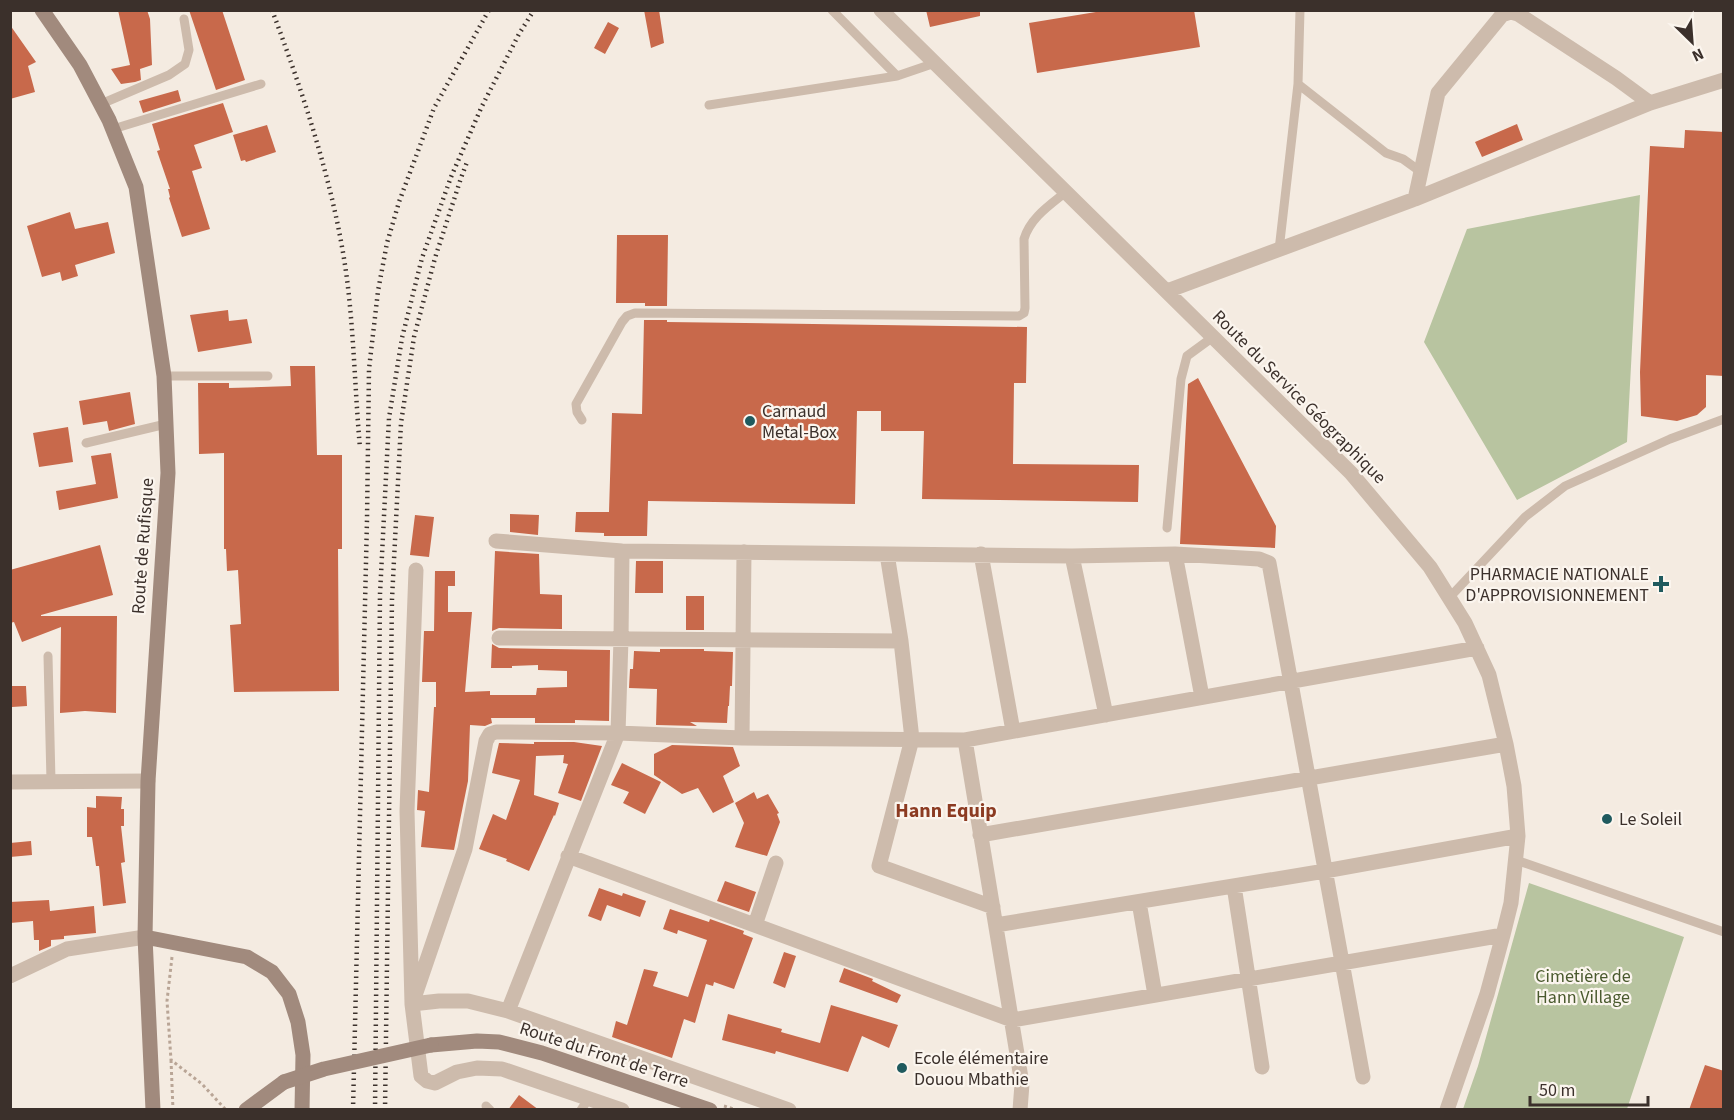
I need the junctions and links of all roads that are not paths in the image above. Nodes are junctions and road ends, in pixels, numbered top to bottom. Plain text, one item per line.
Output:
1 (42, 10) edge
2 (832, 10) edge
3 (881, 10) edge
4 (1300, 10) edge
5 (184, 19) dead end
6 (935, 63) junction
7 (897, 76) junction
8 (1724, 80) edge
9 (261, 84) dead end
10 (1298, 84) junction
11 (1650, 103) junction
12 (100, 104) junction
13 (709, 105) dead end
14 (112, 129) junction
15 (1421, 172) junction
16 (1066, 192) junction
17 (1415, 199) junction
18 (1279, 250) junction
19 (1167, 291) junction
20 (1213, 337) junction
21 (164, 376) junction
22 (268, 376) dead end
23 (1724, 419) edge
24 (582, 420) dead end
25 (166, 424) junction
26 (86, 443) dead end
27 (1167, 528) dead end
28 (496, 541) dead end
29 (622, 551) junction
30 (744, 552) junction
31 (887, 554) junction
32 (981, 554) junction
33 (1175, 554) junction
34 (1072, 556) junction
35 (416, 570) dead end
36 (1450, 597) junction
37 (499, 638) dead end
38 (621, 639) junction
39 (743, 640) junction
40 (901, 641) junction
41 (1477, 648) junction
42 (48, 656) dead end
43 (1291, 681) junction
44 (1202, 698) junction
45 (1106, 715) junction
46 (1013, 731) junction
47 (618, 733) junction
48 (742, 738) junction
49 (912, 739) junction
50 (965, 740) junction
51 (1506, 744) junction
52 (1308, 778) junction
53 (51, 781) junction
54 (148, 781) junction
55 (10, 782) edge
56 (981, 835) junction
57 (1518, 836) junction
58 (568, 856) junction
59 (1516, 860) junction
60 (776, 863) dead end
61 (1326, 871) junction
62 (1234, 886) junction
63 (1139, 902) junction
64 (993, 907) junction
65 (755, 925) junction
66 (996, 926) junction
67 (1724, 932) edge
68 (1503, 935) junction
69 (145, 937) junction
70 (1342, 963) junction
71 (10, 976) edge
72 (1248, 979) junction
73 (1155, 995) junction
74 (412, 1004) junction
75 (508, 1011) junction
76 (1012, 1020) junction
77 (1262, 1067) dead end
78 (1363, 1077) dead end
79 (585, 1104) edge
80 (153, 1109) edge
81 (618, 1109) edge
82 (142, 1110) edge
83 (246, 1110) edge
84 (302, 1110) edge
85 (710, 1110) edge
86 (789, 1110) edge
87 (1020, 1110) edge
88 (1447, 1110) edge

1 - 12 main road, Route de Rufisque
2 - 7 lane
3 - 6 street, Route du Service Géographique
4 - 10 lane
5 - 12 lane
6 - 7 lane
6 - 16 street, Route du Service Géographique
7 - 13 lane
8 - 11 street
9 - 14 lane
10 - 15 lane
10 - 18 lane
11 - 15 street
11 - 17 street
12 - 14 main road, Route de Rufisque
14 - 21 main road, Route de Rufisque
15 - 17 street
16 - 19 street, Route du Service Géographique
16 - 24 lane
17 - 18 street
18 - 19 street
19 - 20 street, Route du Service Géographique
20 - 27 lane
20 - 36 street, Route du Service Géographique
21 - 22 lane
21 - 25 main road, Route de Rufisque
23 - 36 lane
25 - 26 lane
25 - 54 main road, Route de Rufisque
28 - 29 street
29 - 30 street
29 - 38 street
30 - 31 street
30 - 39 street
31 - 32 street
31 - 40 street
32 - 34 street
32 - 46 street
33 - 34 street
33 - 43 street
33 - 44 street
34 - 45 street
35 - 74 street
36 - 41 street, Route du Service Géographique
37 - 38 street
38 - 39 street
38 - 47 street
39 - 40 street
39 - 48 street
40 - 49 street
41 - 43 street
41 - 51 street, Route du Service Géographique
42 - 53 lane
43 - 44 street
43 - 52 street
44 - 45 street
45 - 46 street
46 - 50 street
47 - 48 street
47 - 58 street
47 - 74 street
48 - 49 street
49 - 50 street
49 - 64 street
50 - 56 street
51 - 52 street
51 - 57 street, Route du Service Géographique
52 - 56 street
52 - 61 street
53 - 54 street
53 - 55 street
54 - 69 main road, Route de Rufisque
56 - 64 street
57 - 59 street, Route du Service Géographique
57 - 61 street
58 - 65 street
58 - 75 street
59 - 67 lane
59 - 68 street, Route du Service Géographique
60 - 65 street
61 - 62 street
61 - 70 street
62 - 63 street
62 - 72 street
63 - 66 street
63 - 73 street
64 - 66 street
65 - 76 street
66 - 76 street
68 - 70 street
68 - 88 street, Route du Service Géographique
69 - 71 street
69 - 80 main road, Route de Rufisque
69 - 84 main road
70 - 72 street
70 - 78 street
72 - 73 street
72 - 77 street
73 - 76 street
74 - 75 street
74 - 79 street
75 - 86 street
76 - 87 street
79 - 81 street
80 - 82 street
83 - 85 main road, Route du Front de Terre, bridge

